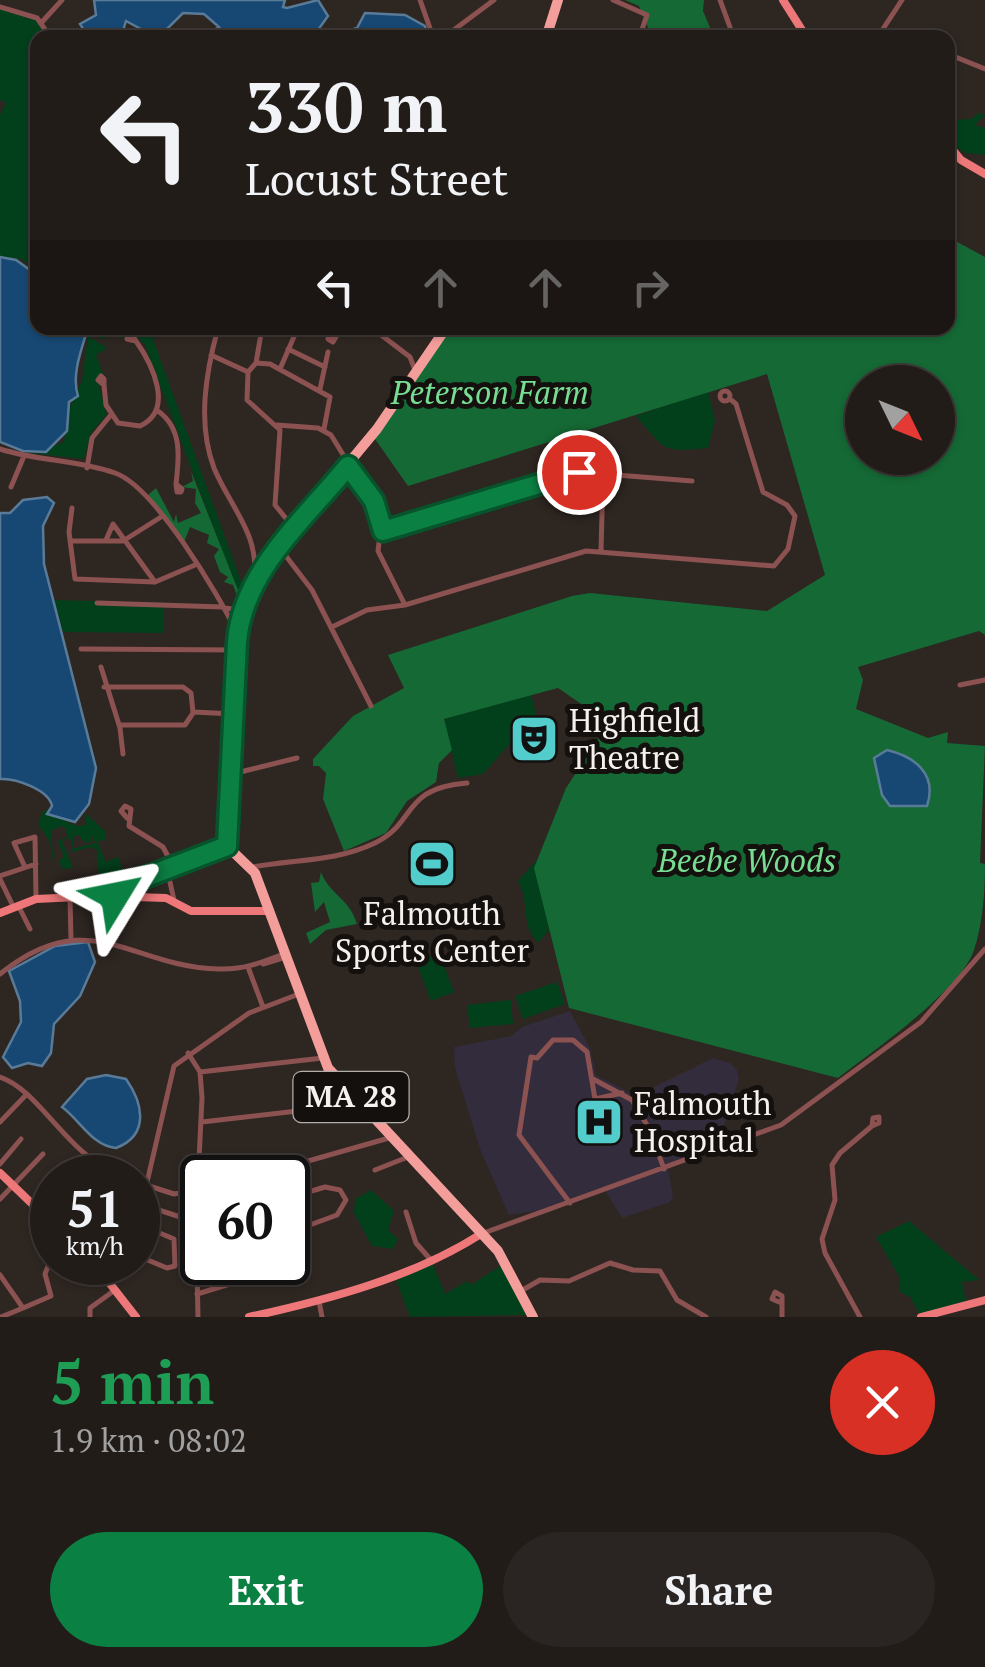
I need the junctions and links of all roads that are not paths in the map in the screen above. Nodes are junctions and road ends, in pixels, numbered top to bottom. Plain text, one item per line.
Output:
1 (62, 0) edge
2 (420, 0) edge
3 (494, 0) edge
4 (558, 0) edge
5 (613, 0) edge
6 (720, 0) edge
7 (783, 0) edge
8 (902, 0) edge
9 (0, 7) edge
10 (42, 22) junction
11 (47, 30) edge
12 (431, 30) edge
13 (452, 30) edge
14 (549, 30) edge
15 (642, 30) edge
16 (731, 30) edge
17 (802, 30) edge
18 (882, 30) edge
19 (955, 56) edge
20 (985, 66) edge
21 (955, 153) edge
22 (985, 174) edge
23 (216, 335) edge
24 (261, 335) edge
25 (295, 335) edge
26 (381, 335) edge
27 (442, 335) edge
28 (136, 341) dead end
29 (288, 349) junction
30 (328, 352) dead end
31 (211, 355) junction
32 (256, 363) junction
33 (325, 367) junction
34 (280, 369) junction
35 (248, 372) junction
36 (417, 374) junction
37 (104, 385) dead end
38 (320, 390) junction
39 (730, 399) dead end
40 (158, 410) junction
41 (110, 416) junction
42 (278, 425) junction
43 (324, 429) junction
44 (604, 440) dead end
45 (0, 449) edge
46 (24, 456) junction
47 (348, 466) junction
48 (87, 468) junction
49 (603, 474) junction
50 (692, 482) dead end
51 (176, 484) dead end
52 (12, 487) dead end
53 (72, 508) dead end
54 (162, 516) junction
55 (295, 530) junction
56 (383, 531) junction
57 (106, 540) junction
58 (126, 540) junction
59 (70, 541) junction
60 (601, 550) junction
61 (275, 552) junction
62 (255, 554) junction
63 (195, 565) junction
64 (155, 582) junction
65 (247, 600) junction
66 (97, 603) dead end
67 (404, 605) junction
68 (224, 607) junction
69 (332, 627) junction
70 (238, 634) junction
71 (82, 649) dead end
72 (237, 650) junction
73 (100, 667) dead end
74 (985, 680) edge
75 (960, 684) dead end
76 (104, 687) junction
77 (370, 706) dead end
78 (193, 712) junction
79 (234, 714) junction
80 (119, 724) junction
81 (123, 754) dead end
82 (297, 758) dead end
83 (231, 774) junction
84 (468, 783) dead end
85 (128, 818) dead end
86 (227, 846) junction
87 (36, 864) junction
88 (24, 865) junction
89 (170, 868) junction
90 (250, 868) junction
91 (0, 877) edge
92 (112, 890) junction
93 (99, 896) junction
94 (124, 896) junction
95 (70, 898) junction
96 (36, 899) junction
97 (174, 902) junction
98 (15, 906) junction
99 (0, 912) edge
100 (273, 918) junction
101 (30, 929) dead end
102 (71, 940) junction
103 (985, 949) edge
104 (286, 955) junction
105 (249, 967) junction
106 (0, 974) edge
107 (300, 994) junction
108 (263, 1007) junction
109 (188, 1053) junction
110 (323, 1058) junction
111 (200, 1072) junction
112 (0, 1077) edge
113 (591, 1078) junction
114 (622, 1093) junction
115 (25, 1096) junction
116 (358, 1104) junction
117 (0, 1122) edge
118 (202, 1122) junction
119 (872, 1126) dead end
120 (392, 1138) junction
121 (21, 1139) dead end
122 (44, 1154) dead end
123 (83, 1155) edge
124 (155, 1155) edge
125 (201, 1155) edge
126 (410, 1155) junction
127 (310, 1161) edge
128 (0, 1164) edge
129 (664, 1169) junction
130 (376, 1170) dead end
131 (0, 1172) edge
132 (13, 1185) junction
133 (310, 1192) edge
134 (0, 1199) edge
135 (30, 1202) edge
136 (570, 1203) junction
137 (406, 1212) dead end
138 (310, 1225) edge
139 (160, 1232) edge
140 (481, 1234) junction
141 (430, 1259) junction
142 (160, 1265) edge
143 (0, 1274) edge
144 (48, 1285) edge
145 (115, 1285) edge
146 (198, 1285) edge
147 (228, 1285) edge
148 (117, 1288) junction
149 (521, 1291) junction
150 (197, 1294) junction
151 (985, 1300) edge
152 (319, 1301) junction
153 (780, 1302) dead end
154 (23, 1308) junction
155 (287, 1313) edge
156 (2, 1317) edge
157 (90, 1317) edge
158 (136, 1317) edge
159 (198, 1317) edge
160 (249, 1317) edge
161 (322, 1317) edge
162 (533, 1317) edge
163 (706, 1317) edge
164 (782, 1317) edge
165 (860, 1317) edge
166 (921, 1317) edge

1 - 10 street
2 - 12 street
3 - 13 street
4 - 14 highway
5 - 15 street
6 - 16 street
7 - 17 main road
8 - 18 street
9 - 10 street
10 - 11 street
19 - 20 street
21 - 22 main road
23 - 31 street
24 - 32 street
25 - 29 street
26 - 36 street
27 - 36 highway
28 - 40 street
29 - 33 street
29 - 34 street
30 - 33 street
31 - 35 street
31 - 62 street
32 - 34 street
32 - 35 street
33 - 38 street
34 - 38 street
35 - 42 street
36 - 47 highway
37 - 41 street
38 - 43 street
39 - 60 street
40 - 41 street
40 - 51 street
41 - 48 street
42 - 43 street
42 - 55 street
43 - 47 street
44 - 49 street
45 - 46 street
46 - 48 street
46 - 52 street
47 - 55 highway
47 - 56 street
48 - 54 street
49 - 50 street
49 - 56 street
49 - 60 street
53 - 59 street
54 - 58 street
54 - 63 street
55 - 61 highway
56 - 67 street
57 - 58 street
57 - 58 street
57 - 59 street
58 - 64 street
59 - 64 street
60 - 67 street
61 - 62 street
61 - 65 highway
61 - 69 street
62 - 65 street
63 - 64 street
63 - 68 street
65 - 68 street
65 - 70 highway
66 - 68 street
67 - 69 street
68 - 70 street
69 - 77 street
70 - 72 highway
71 - 72 street
72 - 79 highway
73 - 76 street
74 - 75 street
76 - 78 street
76 - 80 street
78 - 79 street
78 - 80 street
79 - 83 highway
80 - 81 street
82 - 83 street
83 - 86 highway
84 - 90 street
85 - 89 street
86 - 89 main road
86 - 90 highway, MA 28
87 - 88 street
87 - 88 street
87 - 96 street
88 - 91 street
89 - 92 main road
89 - 97 street
90 - 100 highway, MA 28
91 - 98 street
92 - 93 main road
92 - 94 main road
93 - 94 main road
93 - 95 main road
94 - 97 main road
95 - 96 main road
95 - 102 street
96 - 98 main road
97 - 100 main road
98 - 99 main road
98 - 101 street
100 - 104 highway, MA 28
102 - 105 street
102 - 106 street
103 - 129 street
104 - 105 street
104 - 107 highway, MA 28
105 - 108 street
107 - 108 street
107 - 110 highway, MA 28
108 - 109 street
109 - 111 street
109 - 124 street
110 - 111 street
110 - 116 highway, MA 28
111 - 118 street
112 - 115 street
113 - 114 street
113 - 114 street
113 - 136 street
114 - 129 street
115 - 117 street
115 - 123 street
116 - 118 street
116 - 120 highway, MA 28
118 - 125 street
119 - 165 street
120 - 126 highway, MA 28
120 - 127 street
121 - 128 street
122 - 132 street
126 - 130 street
126 - 140 highway, MA 28
129 - 136 street
131 - 132 main road
132 - 134 street
132 - 135 main road
133 - 138 street
136 - 140 street
137 - 141 street
139 - 142 street
140 - 141 main road
140 - 149 highway, MA 28
141 - 152 main road
143 - 154 street
144 - 154 street
145 - 148 main road
146 - 150 street
147 - 150 street
148 - 157 street
148 - 158 main road
149 - 162 highway, MA 28
149 - 163 street
150 - 159 street
151 - 166 main road
152 - 155 main road
152 - 161 street
153 - 164 street
154 - 156 street
155 - 160 main road

